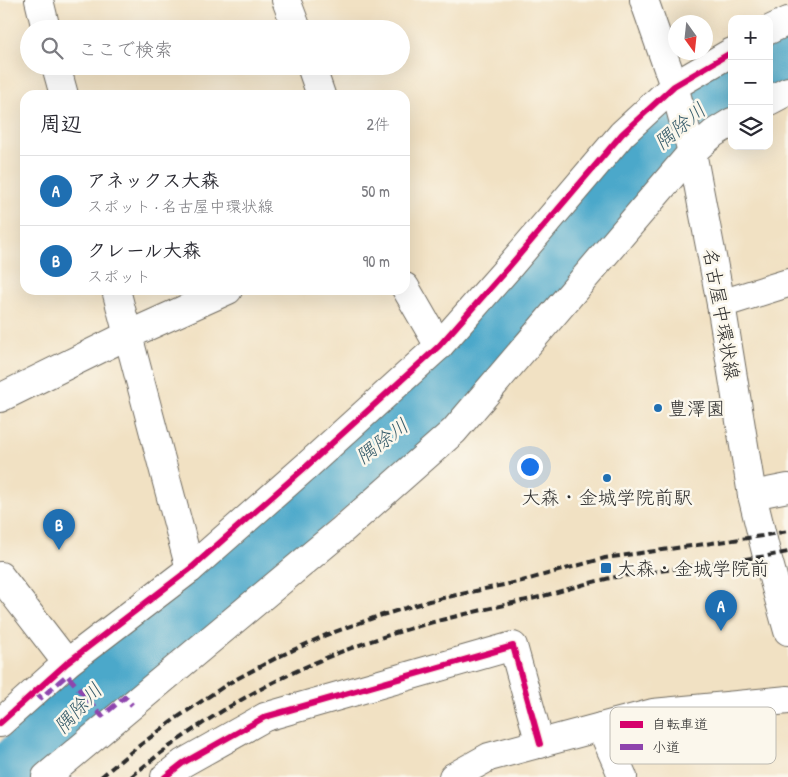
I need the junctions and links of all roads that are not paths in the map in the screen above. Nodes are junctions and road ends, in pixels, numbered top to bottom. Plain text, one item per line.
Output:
1 (39, 0) edge
2 (286, 0) edge
3 (644, 0) edge
4 (44, 20) edge
5 (294, 20) edge
6 (788, 21) edge
7 (773, 28) edge
8 (728, 55) edge
9 (58, 75) edge
10 (314, 75) edge
11 (63, 90) edge
12 (319, 90) edge
13 (788, 91) edge
14 (676, 92) junction
15 (773, 99) edge
16 (728, 124) edge
17 (690, 145) junction
18 (788, 283) edge
19 (117, 295) edge
20 (217, 295) edge
21 (410, 295) edge
22 (721, 304) junction
23 (128, 335) junction
24 (439, 346) junction
25 (0, 398) edge
26 (788, 488) edge
27 (752, 495) junction
28 (190, 569) junction
29 (0, 576) edge
30 (781, 579) edge
31 (788, 631) edge
32 (67, 663) junction
33 (788, 700) edge
34 (715, 707) edge
35 (0, 724) edge
36 (610, 725) edge
37 (601, 727) junction
38 (540, 744) junction
39 (610, 747) edge
40 (617, 764) edge
41 (46, 777) edge
42 (166, 777) edge
43 (453, 777) edge
44 (623, 777) edge

1 - 4 street
2 - 5 street
3 - 14 street, 名古屋中環状線
6 - 7 street
8 - 14 street
9 - 11 street
10 - 12 street
13 - 15 street
14 - 17 street, 名古屋中環状線
14 - 24 street
16 - 17 street
17 - 22 street, 名古屋中環状線
17 - 41 street
18 - 22 street
19 - 23 street
20 - 23 street
21 - 24 street
22 - 27 street, 名古屋中環状線
23 - 25 street
23 - 28 street
24 - 28 street
26 - 27 street
27 - 30 street, 名古屋中環状線
28 - 32 street
29 - 32 street
30 - 31 street, 名古屋中環状線
32 - 35 street
33 - 34 street
36 - 37 street
37 - 38 street
37 - 39 street
38 - 42 street
38 - 43 street
40 - 44 street

